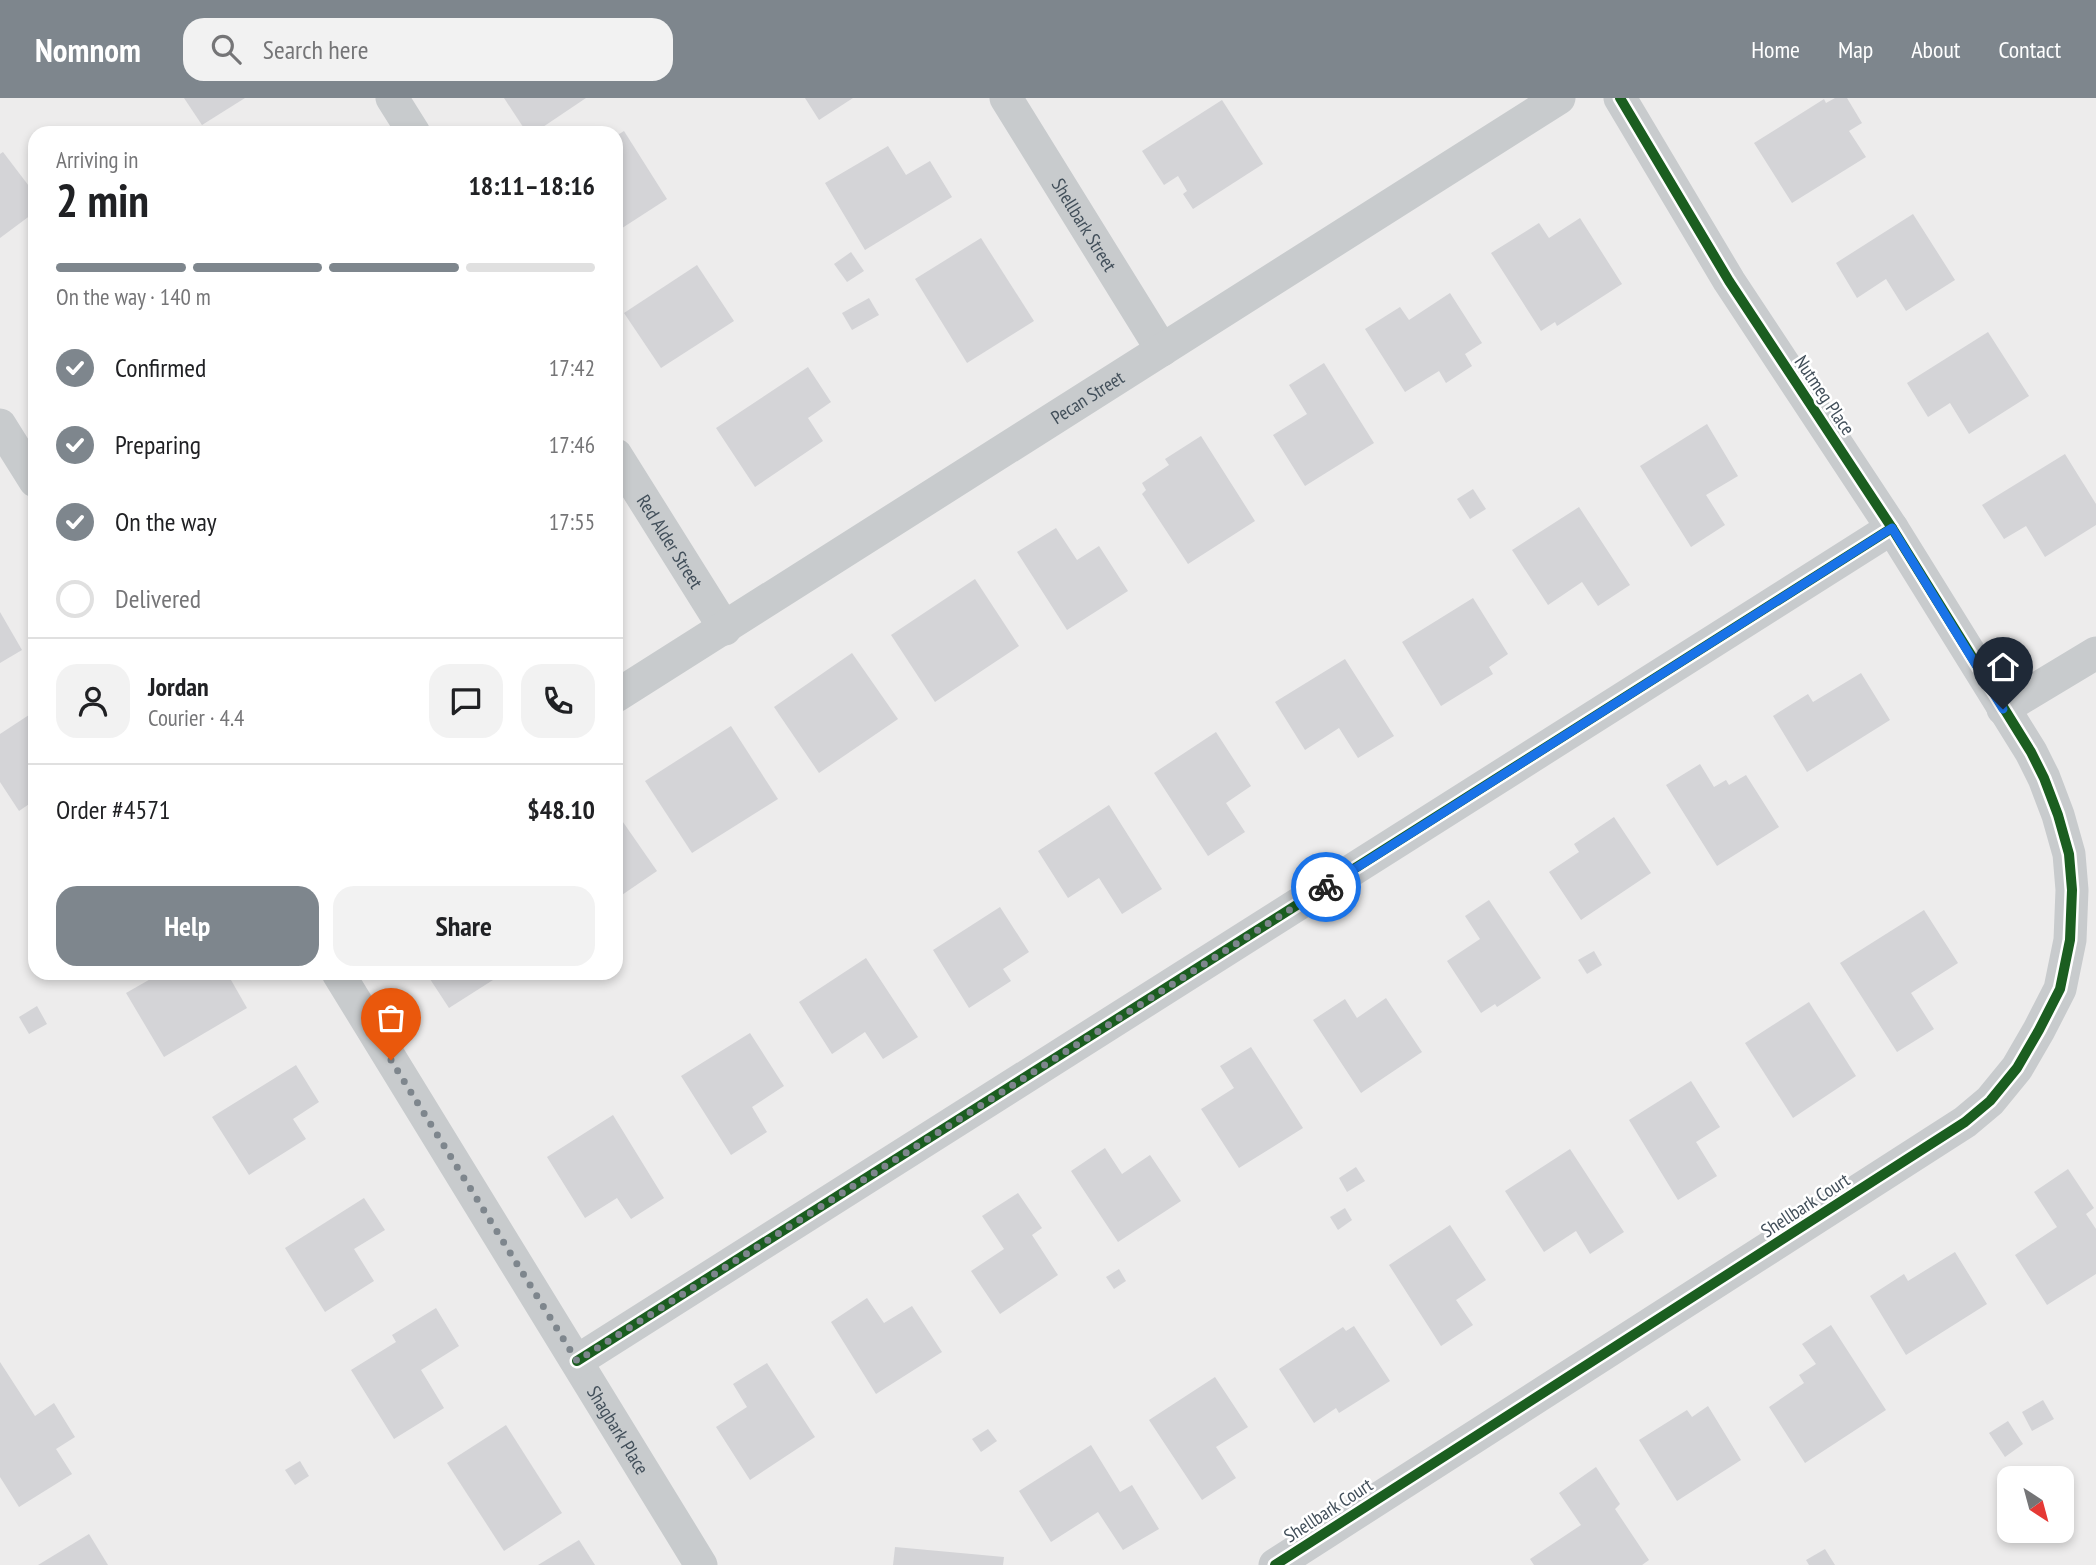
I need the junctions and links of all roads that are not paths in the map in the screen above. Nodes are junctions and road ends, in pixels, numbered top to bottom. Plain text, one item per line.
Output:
1 (392, 98) edge
2 (1006, 98) edge
3 (1559, 98) edge
4 (1620, 98) edge
5 (410, 126) edge
6 (1162, 350) junction
7 (0, 425) edge
8 (623, 466) edge
9 (28, 470) edge
10 (1892, 528) junction
11 (725, 629) junction
12 (2096, 653) edge
13 (623, 692) edge
14 (2003, 709) junction
15 (342, 980) edge
16 (577, 1361) junction
17 (701, 1565) edge
18 (1275, 1565) edge

1 - 5 street
2 - 6 street, Shellbark Street
3 - 6 street, Pecan Street
4 - 10 street, Nutmeg Place
6 - 11 street, Pecan Street
7 - 9 street
8 - 11 street, Red Alder Street
10 - 14 street, Nutmeg Place
10 - 16 street
11 - 13 street, Pecan Street
12 - 14 street
14 - 18 street, Shellbark Court
15 - 16 street, Shagbark Place
16 - 17 street, Shagbark Place

